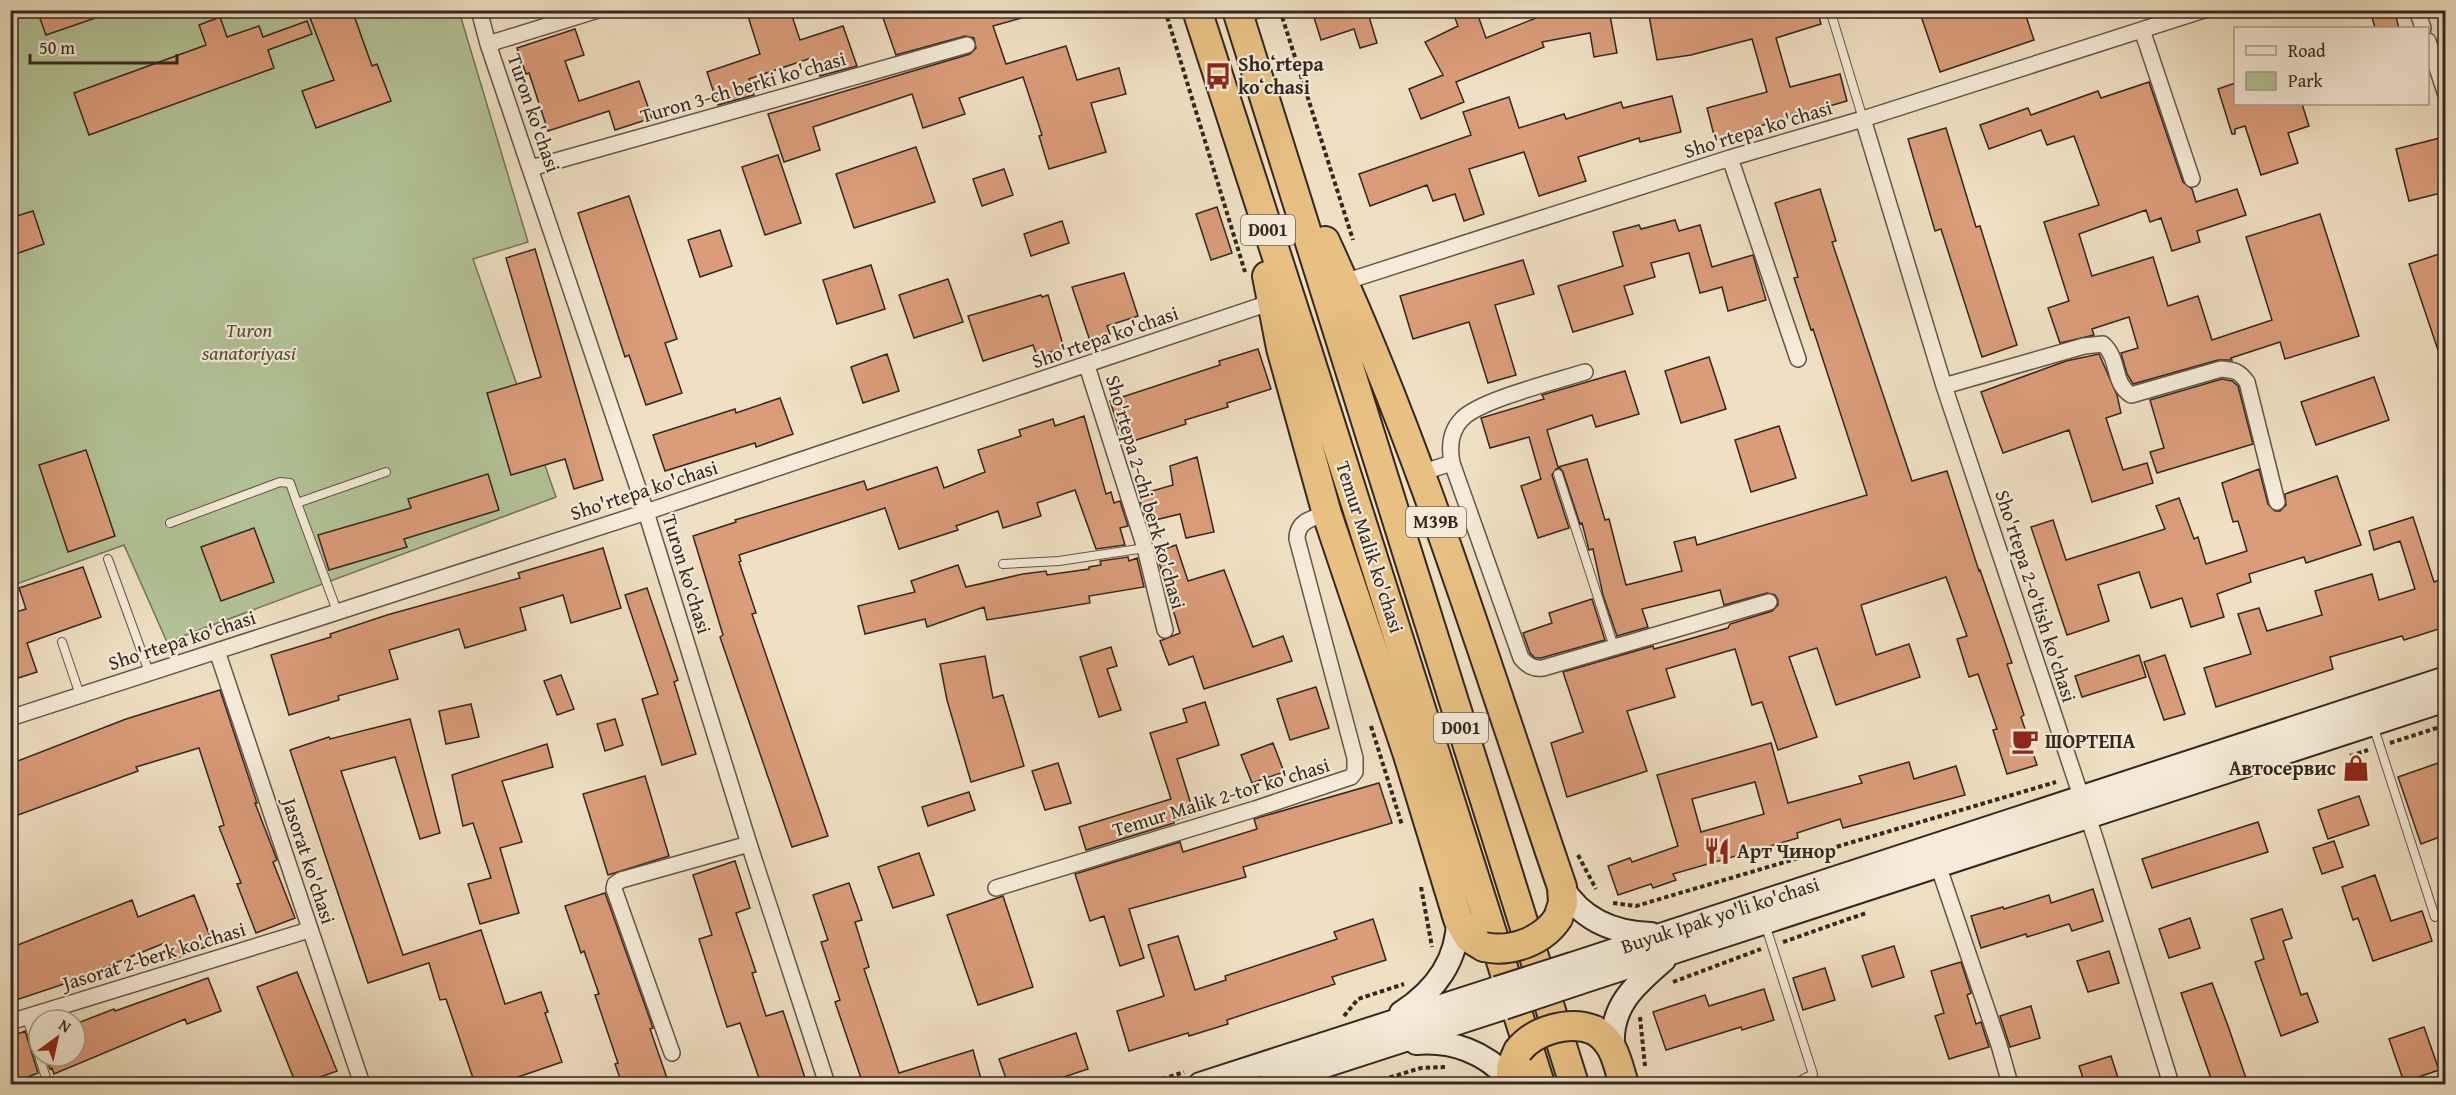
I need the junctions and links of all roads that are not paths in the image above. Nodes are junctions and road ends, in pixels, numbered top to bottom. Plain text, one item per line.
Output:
1 (479, 10) edge
2 (598, 10) edge
3 (1197, 10) edge
4 (1830, 10) edge
5 (2204, 10) edge
6 (2417, 10) edge
7 (1245, 12) edge
8 (2423, 27) edge
9 (2142, 30) junction
10 (488, 44) junction
11 (967, 45) dead end
12 (2429, 47) edge
13 (2445, 95) edge
14 (1863, 119) junction
15 (1730, 158) junction
16 (531, 168) junction
17 (2192, 179) dead end
18 (1344, 282) junction
19 (1281, 299) junction
20 (1798, 359) dead end
21 (1087, 366) junction
22 (1585, 372) dead end
23 (1944, 386) junction
24 (1452, 463) junction
25 (386, 471) dead end
26 (1420, 473) junction
27 (1558, 474) dead end
28 (2277, 502) dead end
29 (297, 503) junction
30 (646, 512) junction
31 (1327, 514) junction
32 (171, 523) dead end
33 (1145, 548) junction
34 (108, 559) dead end
35 (1003, 564) dead end
36 (1769, 602) dead end
37 (337, 611) junction
38 (1165, 630) dead end
39 (62, 642) dead end
40 (1614, 647) junction
41 (217, 651) junction
42 (149, 672) junction
43 (2445, 678) edge
44 (80, 695) junction
45 (2445, 700) edge
46 (10, 718) edge
47 (2373, 723) junction
48 (2084, 807) junction
49 (749, 844) junction
50 (1938, 865) junction
51 (1562, 887) junction
52 (996, 888) dead end
53 (2435, 917) dead end
54 (1458, 919) junction
55 (1764, 922) junction
56 (309, 930) junction
57 (1671, 942) junction
58 (59, 1008) edge
59 (27, 1018) edge
60 (10, 1022) edge
61 (1385, 1035) junction
62 (1603, 1039) junction
63 (672, 1053) dead end
64 (43, 1068) edge
65 (1196, 1077) edge
66 (1635, 1080) edge
67 (1510, 1082) edge
68 (48, 1084) edge
69 (362, 1084) edge
70 (827, 1084) edge
71 (1269, 1084) edge
72 (1540, 1084) edge
73 (1574, 1084) edge
74 (1794, 1084) edge
75 (2010, 1084) edge
76 (2170, 1084) edge

1 - 10 street, Turon ko'chasi
2 - 10 street
3 - 19 highway, Temur Malik ko'chasi / D001
4 - 14 lane
5 - 9 street, Sho'rtepa ko'chasi
6 - 8 street
7 - 18 highway, Temur Malik ko'chasi / D001
9 - 14 street, Sho'rtepa ko'chasi
9 - 17 street
10 - 16 street, Turon ko'chasi
11 - 16 street, Turon 3-ch berki ko'chasi
12 - 13 street
14 - 15 street, Sho'rtepa ko'chasi
14 - 23 street, Sho'rtepa 2-o'tish ko'chasi
15 - 18 street, Sho'rtepa ko'chasi
15 - 20 street
16 - 30 street, Turon ko'chasi
18 - 26 highway, M39B
18 - 73 highway, Temur Malik ko'chasi / D001
19 - 21 street, Sho'rtepa ko'chasi
19 - 31 highway
19 - 72 highway, Temur Malik ko'chasi / D001
21 - 30 street, Sho'rtepa ko'chasi
21 - 33 street, Sho'rtepa 2-chi berk ko'chasi
22 - 24 street
23 - 28 street
23 - 48 street, Sho'rtepa 2-o'tish ko'chasi
24 - 26 street
24 - 40 street
25 - 29 lane
26 - 51 highway, M39B
27 - 40 lane
29 - 32 lane
29 - 37 lane
30 - 37 street, Sho'rtepa ko'chasi
30 - 49 street, Turon ko'chasi
31 - 52 street, Temur Malik 2-tor ko'chasi
31 - 54 highway
33 - 35 lane
33 - 38 street, Sho'rtepa 2-chi berk ko'chasi
34 - 42 lane
36 - 40 street
37 - 41 street, Sho'rtepa ko'chasi
39 - 44 lane
41 - 42 street, Sho'rtepa ko'chasi
41 - 56 street, Jasorat ko'chasi
42 - 44 street, Sho'rtepa ko'chasi
43 - 48 main road, Buyuk Ipak yo'li ko'chasi
44 - 46 street, Sho'rtepa ko'chasi
45 - 47 main road, Buyuk Ipak yo'li ko'chasi
47 - 48 main road, Buyuk Ipak yo'li ko'chasi
47 - 53 lane
48 - 50 main road, Buyuk Ipak yo'li ko'chasi
48 - 57 main road, Buyuk Ipak yo'li ko'chasi
48 - 76 street, Sho'rtepa 2-o'tish ko'chasi
49 - 63 street
49 - 70 street, Turon ko'chasi
50 - 55 main road, Buyuk Ipak yo'li ko'chasi
50 - 75 street
51 - 54 highway, M39B, bridge
51 - 57 main road, M39B
54 - 61 main road
55 - 57 main road, Buyuk Ipak yo'li ko'chasi
55 - 74 lane
56 - 58 street, Jasorat 2-berk ko'chasi
56 - 69 street, Jasorat ko'chasi
57 - 61 main road, Buyuk Ipak yo'li ko'chasi, bridge
57 - 62 main road
59 - 60 street, Jasorat 2-berk ko'chasi
61 - 65 main road, Buyuk Ipak yo'li ko'chasi
61 - 67 main road
61 - 71 main road, Buyuk Ipak yo'li ko'chasi
62 - 66 highway
62 - 67 highway, bridge
64 - 68 lane

